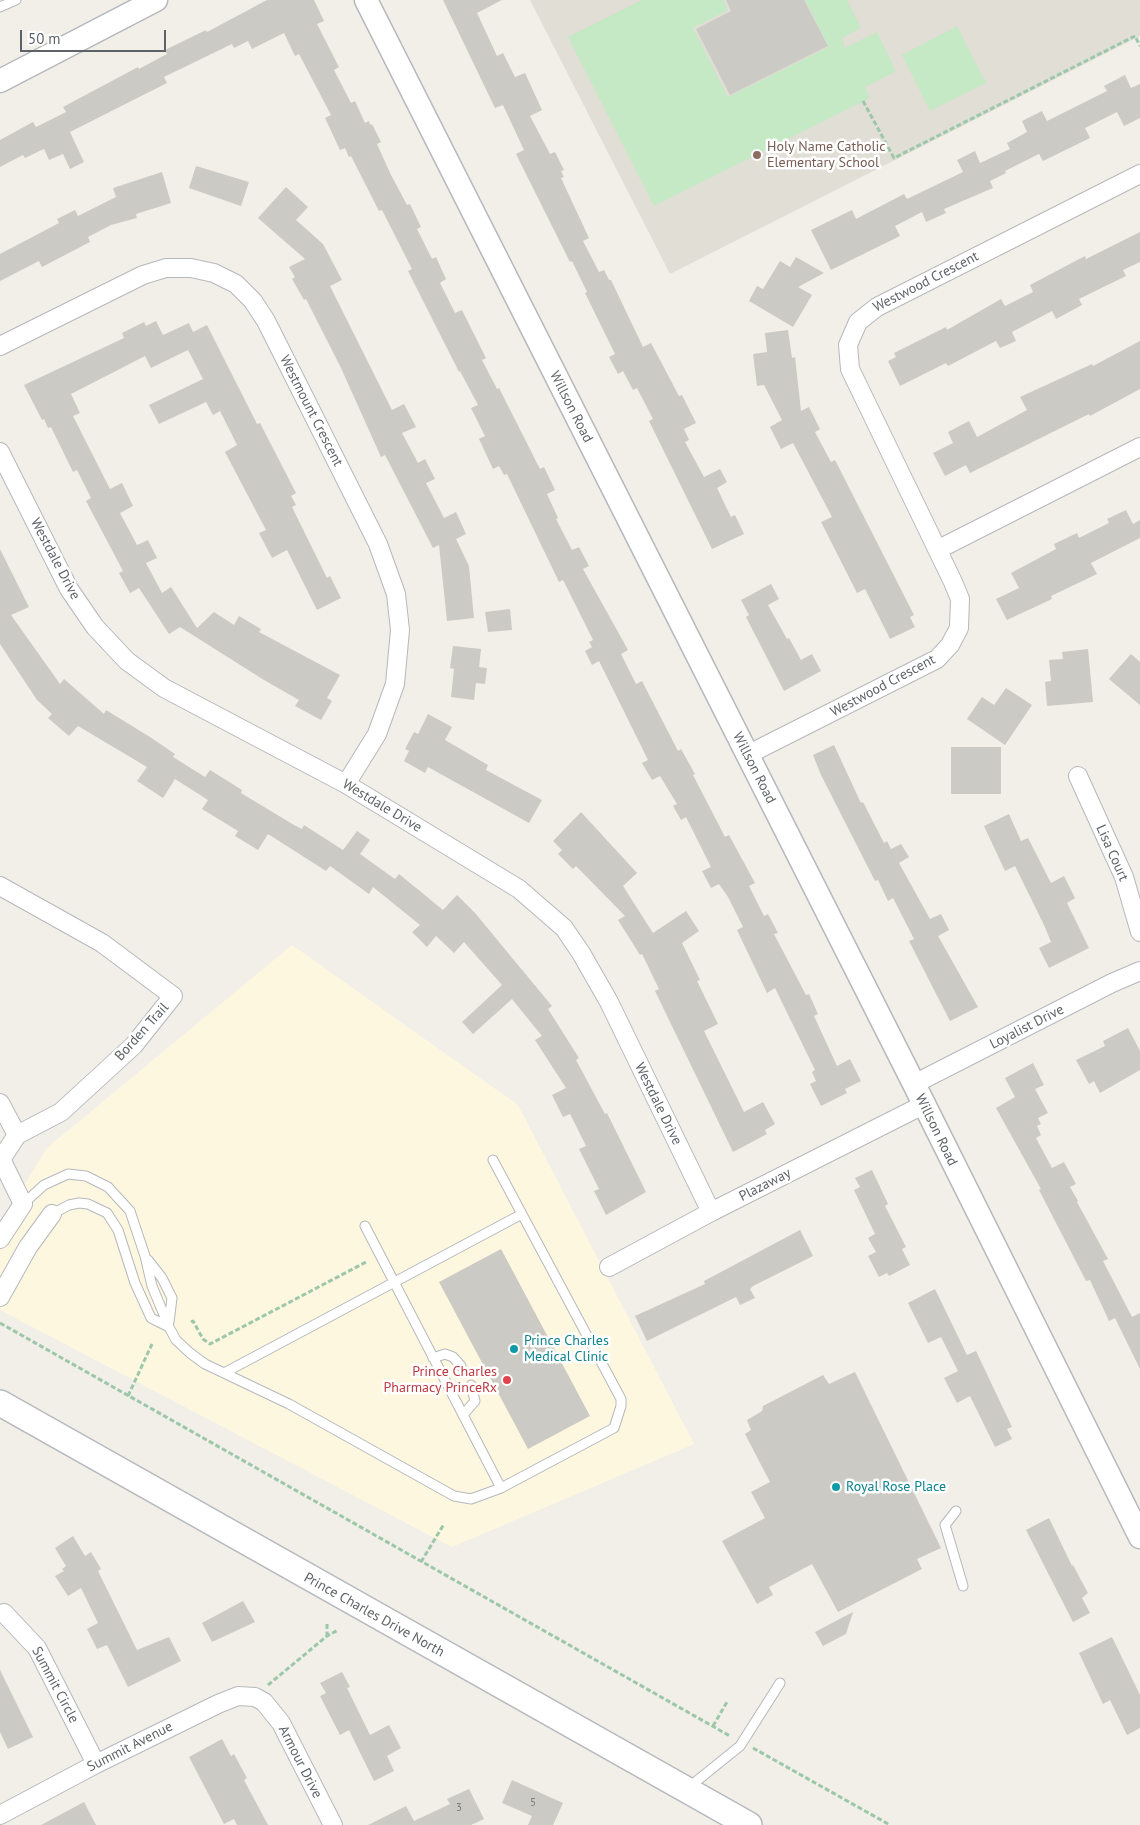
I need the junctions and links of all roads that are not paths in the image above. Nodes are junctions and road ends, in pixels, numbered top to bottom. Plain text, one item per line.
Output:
1 (16, 0) edge
2 (156, 0) edge
3 (366, 0) edge
4 (0, 7) edge
5 (0, 81) edge
6 (1140, 174) edge
7 (0, 346) edge
8 (1140, 447) edge
9 (0, 452) edge
10 (938, 549) junction
11 (747, 755) junction
12 (1078, 776) dead end
13 (346, 784) junction
14 (0, 886) edge
15 (1140, 932) edge
16 (1140, 971) edge
17 (914, 1084) junction
18 (0, 1103) edge
19 (923, 1105) junction
20 (17, 1135) junction
21 (1, 1160) edge
22 (492, 1160) dead end
23 (23, 1204) junction
24 (711, 1212) junction
25 (522, 1214) junction
26 (49, 1217) junction
27 (365, 1226) dead end
28 (0, 1239) edge
29 (609, 1267) dead end
30 (394, 1283) junction
31 (0, 1297) edge
32 (169, 1326) junction
33 (433, 1358) junction
34 (461, 1366) dead end
35 (224, 1373) junction
36 (471, 1385) dead end
37 (0, 1403) edge
38 (463, 1415) junction
39 (501, 1488) junction
40 (956, 1511) dead end
41 (1140, 1537) edge
42 (962, 1586) dead end
43 (4, 1613) dead end
44 (780, 1683) dead end
45 (260, 1699) joint
46 (96, 1764) junction
47 (685, 1790) junction
48 (4, 1818) edge
49 (333, 1825) edge
50 (749, 1825) edge

1 - 4 lane
2 - 5 street
3 - 11 street, Willson Road
6 - 10 street, Westwood Crescent
7 - 13 street, Westmount Crescent
8 - 10 street
9 - 13 street, Westdale Drive
10 - 11 street, Westwood Crescent
11 - 17 street, Willson Road
12 - 15 street, Lisa Court
13 - 24 street, Westdale Drive
14 - 20 street, Borden Trail
16 - 17 street, Loyalist Drive
17 - 19 street, Willson Road
18 - 20 street
19 - 24 street, Plazaway
19 - 41 street, Willson Road
20 - 21 street, Borden Trail
21 - 23 street
22 - 25 lane
23 - 26 street
23 - 28 street
23 - 32 lane
24 - 29 street, Plazaway
25 - 30 lane
25 - 39 lane
26 - 31 street
26 - 32 lane
27 - 30 lane
30 - 33 lane
30 - 35 lane
32 - 35 lane
33 - 34 lane
33 - 38 lane
35 - 39 lane
36 - 38 lane
37 - 47 main road, Prince Charles Drive North
38 - 39 lane
40 - 42 lane
43 - 46 street, Summit Circle
44 - 47 lane
45 - 46 street, Summit Avenue
45 - 49 street, Armour Drive
46 - 48 street, Summit Avenue
47 - 50 main road, Prince Charles Drive North

